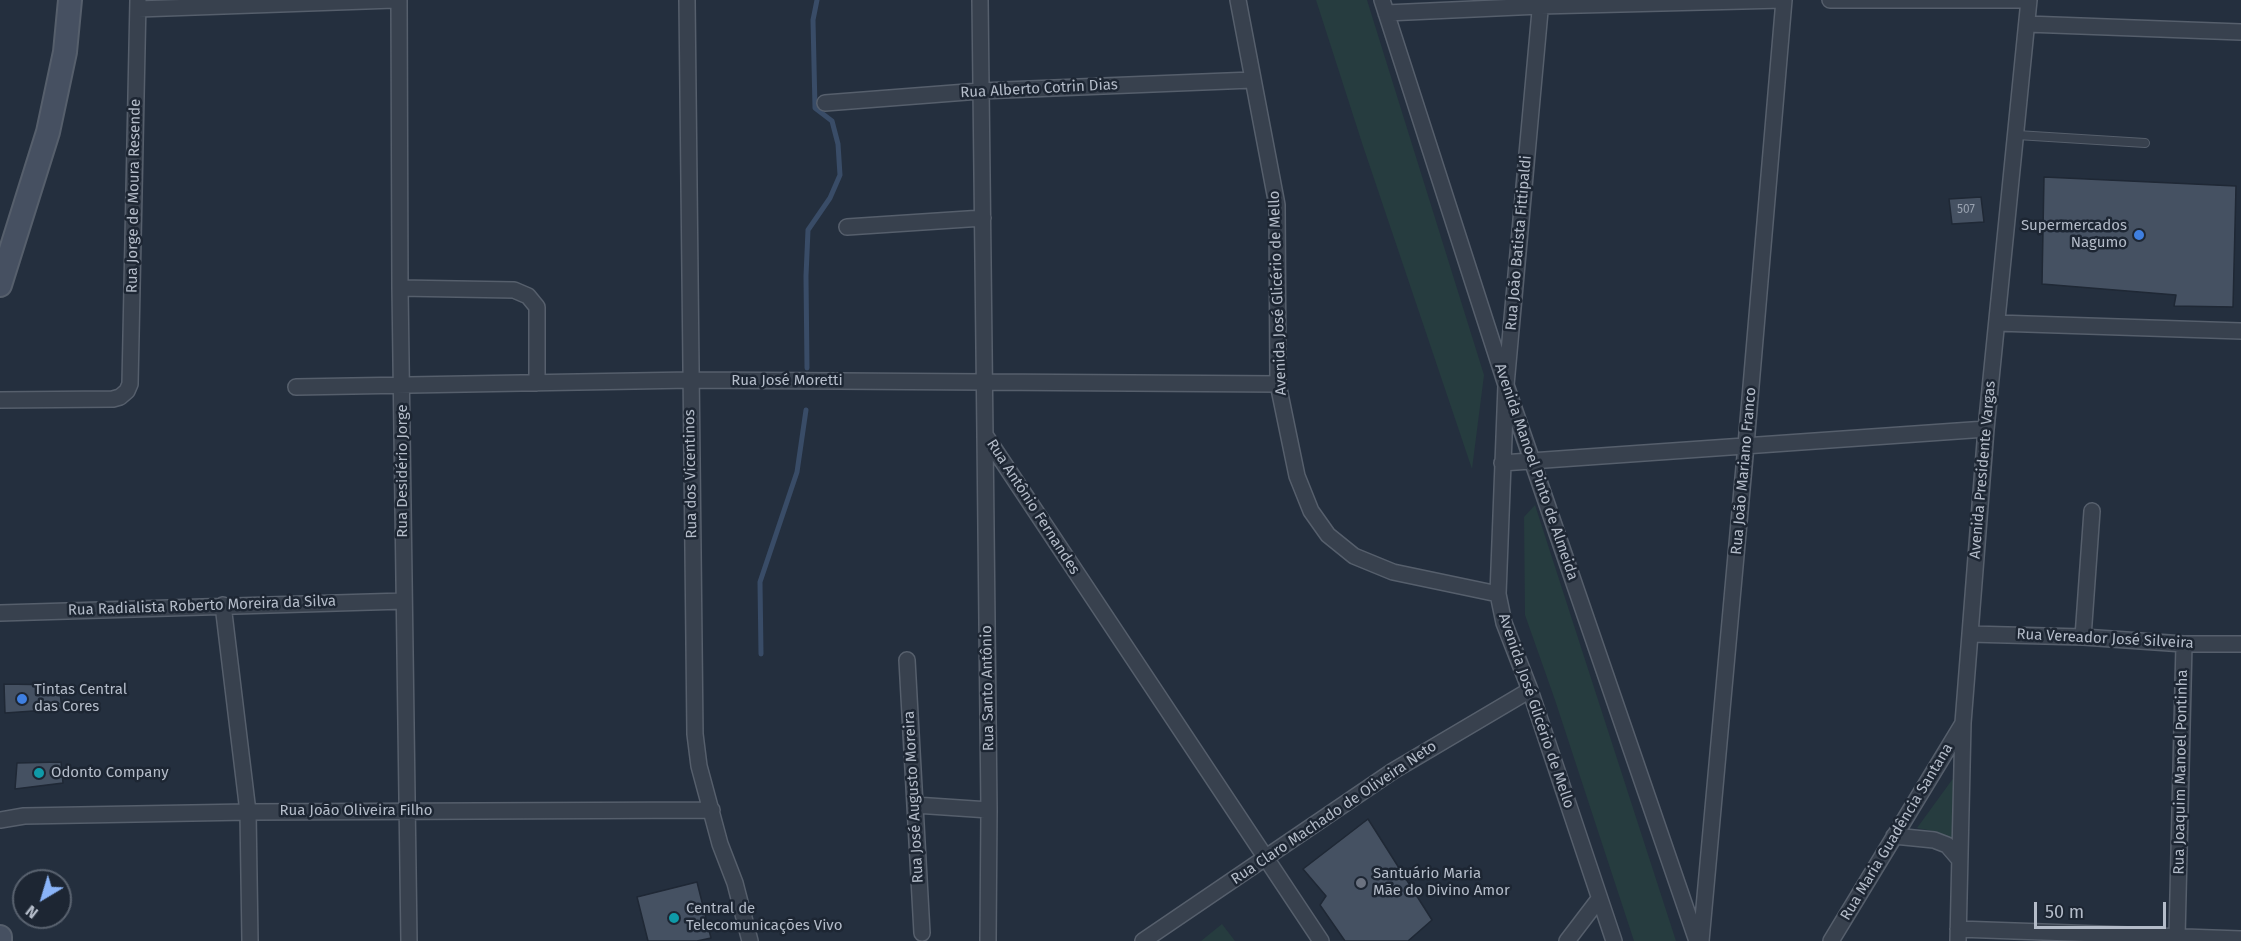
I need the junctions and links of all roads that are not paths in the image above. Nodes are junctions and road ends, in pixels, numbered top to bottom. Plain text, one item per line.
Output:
1 (70, 0) edge
2 (394, 0) edge
3 (399, 0) edge
4 (687, 0) edge
5 (980, 0) edge
6 (1238, 0) edge
7 (1784, 0) edge
8 (1830, 0) edge
9 (2029, 0) edge
10 (1541, 3) edge
11 (138, 5) edge
12 (1384, 6) edge
13 (2027, 24) junction
14 (2241, 32) edge
15 (1252, 80) junction
16 (980, 91) junction
17 (825, 103) dead end
18 (2017, 135) junction
19 (2145, 143) dead end
20 (983, 218) junction
21 (847, 227) dead end
22 (0, 285) edge
23 (400, 288) junction
24 (1997, 323) junction
25 (2241, 331) edge
26 (691, 380) junction
27 (984, 382) junction
28 (537, 383) junction
29 (1278, 384) junction
30 (402, 386) junction
31 (1506, 386) junction
32 (296, 387) dead end
33 (0, 400) edge
34 (1986, 429) junction
35 (985, 435) junction
36 (1746, 445) junction
37 (1531, 462) junction
38 (1502, 463) junction
39 (2092, 512) dead end
40 (1498, 594) junction
41 (404, 601) junction
42 (223, 605) junction
43 (0, 613) edge
44 (1970, 634) junction
45 (2083, 637) junction
46 (2184, 644) junction
47 (2241, 644) edge
48 (907, 660) dead end
49 (1530, 690) junction
50 (1963, 723) junction
51 (915, 805) junction
52 (712, 810) junction
53 (989, 810) junction
54 (408, 811) junction
55 (248, 812) junction
56 (0, 820) edge
57 (1894, 836) junction
58 (1265, 858) junction
59 (1959, 859) junction
60 (1599, 899) junction
61 (922, 933) dead end
62 (1958, 935) edge
63 (2177, 937) junction
64 (2241, 939) edge
65 (250, 941) edge
66 (408, 941) edge
67 (750, 941) edge
68 (988, 941) edge
69 (1143, 941) edge
70 (1321, 941) edge
71 (1568, 941) edge
72 (1614, 941) edge
73 (1699, 941) edge
74 (1831, 941) edge

1 - 22 main road
2 - 11 street
3 - 23 street, Rua Desidério Jorge
4 - 26 street, Rua dos Vicentinos
5 - 16 street, Rua Antônio Fernandes
6 - 15 street, Avenida José Glicério de Mello
7 - 10 street
7 - 36 street, Rua João Mariano Franco
8 - 9 street
9 - 13 street, Avenida Presidente Vargas
10 - 12 street
10 - 31 street, Rua João Batista Fittipaldi
11 - 33 street, Rua Jorge de Moura Resende
12 - 31 street, Avenida Manoel Pinto de Almeida
13 - 14 street
13 - 18 street, Avenida Presidente Vargas
15 - 16 street, Rua Alberto Cotrin Dias
15 - 29 street, Avenida José Glicério de Mello
16 - 17 street, Rua Alberto Cotrin Dias
16 - 20 street, Rua Antônio Fernandes
18 - 19 lane
18 - 24 street, Avenida Presidente Vargas
20 - 21 street
20 - 27 street, Rua Antônio Fernandes
23 - 28 street
23 - 30 street, Rua Desidério Jorge
24 - 25 street
24 - 34 street, Avenida Presidente Vargas
26 - 27 street, Rua José Moretti
26 - 28 street, Rua José Moretti
26 - 52 street, Rua dos Vicentinos
27 - 29 street, Rua José Moretti
27 - 35 street, Rua Antônio Fernandes
28 - 30 street, Rua José Moretti
29 - 40 street, Avenida José Glicério de Mello
30 - 32 street, Rua José Moretti
30 - 41 street, Rua Desidério Jorge
31 - 37 street, Avenida Manoel Pinto de Almeida
31 - 38 street, Rua João Batista Fittipaldi
34 - 36 street
34 - 44 street, Avenida Presidente Vargas
35 - 53 street, Rua Santo Antônio
35 - 58 street, Rua Antônio Fernandes
36 - 37 street
36 - 73 street, Rua João Mariano Franco
37 - 38 street
37 - 73 street, Avenida Manoel Pinto de Almeida
38 - 40 street, Rua João Batista Fittipaldi
39 - 45 street
40 - 49 street, Avenida José Glicério de Mello
41 - 42 street, Rua Radialista Roberto Moreira da Silva
41 - 54 street, Rua Desidério Jorge
42 - 43 street, Rua Radialista Roberto Moreira da Silva
42 - 55 street
44 - 45 street, Rua Vereador José Silveira
44 - 50 street, Avenida Presidente Vargas
45 - 46 street, Rua Vereador José Silveira
46 - 47 street, Rua Vereador José Silveira
46 - 63 street, Rua Joaquim Manoel Pontinha
48 - 51 street, Rua José Augusto Moreira
49 - 58 street, Rua Claro Machado de Oliveira Neto
49 - 60 street, Avenida José Glicério de Mello
50 - 57 street, Rua Maria Guadência Santana
50 - 59 street, Avenida Presidente Vargas
51 - 53 street
51 - 61 street, Rua José Augusto Moreira
52 - 54 street, Rua João Oliveira Filho
52 - 67 street, Rua dos Vicentinos
53 - 68 street, Rua Santo Antônio
54 - 55 street, Rua João Oliveira Filho
54 - 66 street, Rua Desidério Jorge
55 - 56 street, Rua João Oliveira Filho
55 - 65 street
57 - 59 street
57 - 74 street, Rua Maria Guadência Santana
58 - 69 street, Rua Claro Machado de Oliveira Neto
58 - 70 street, Rua Antônio Fernandes
59 - 62 street, Avenida Presidente Vargas
60 - 71 street
60 - 72 street, Avenida José Glicério de Mello
62 - 63 street
63 - 64 street

